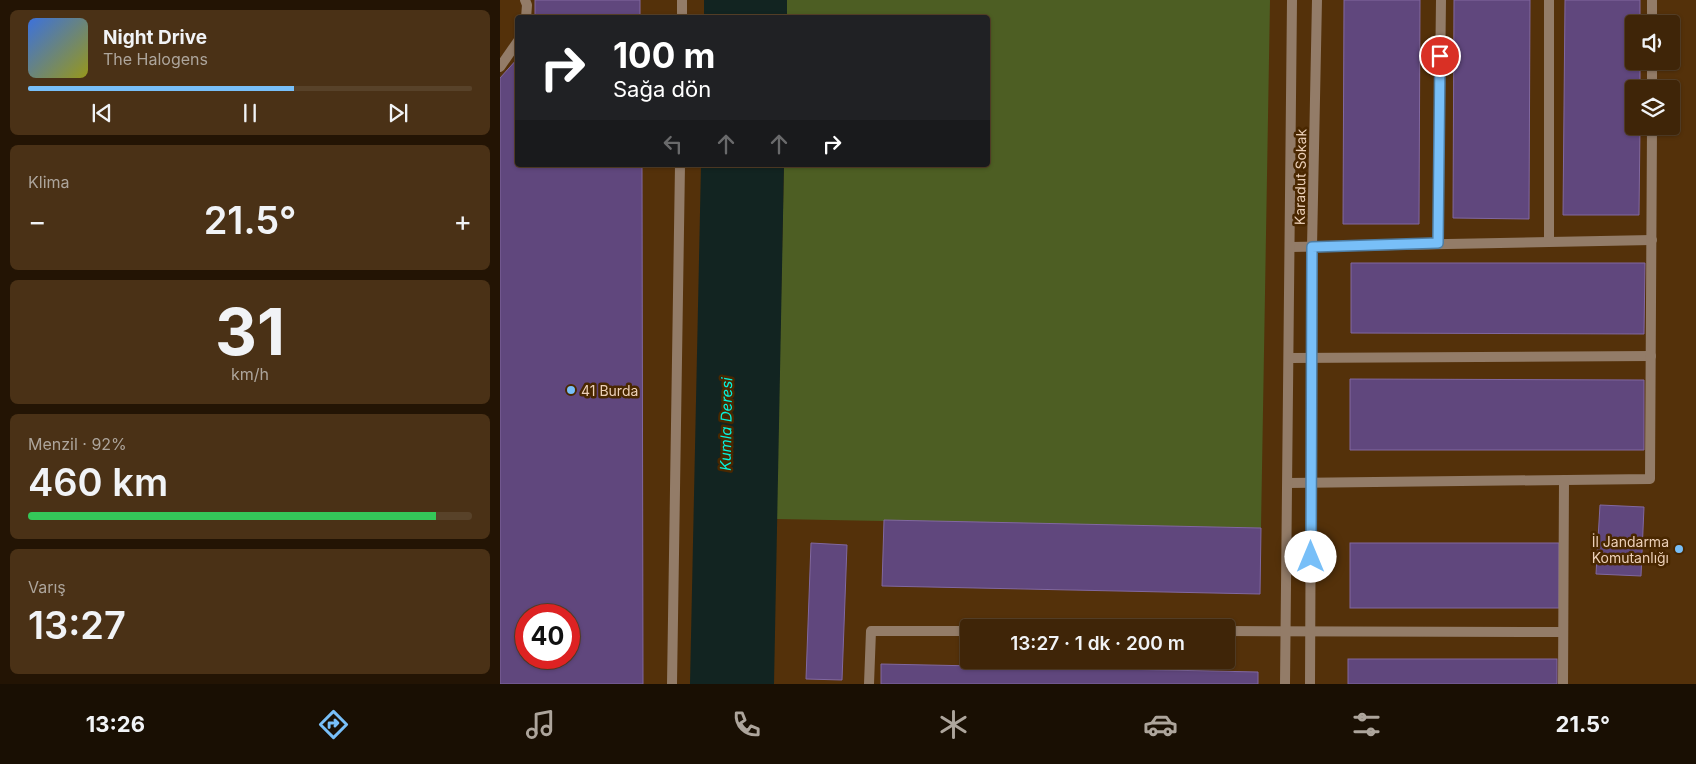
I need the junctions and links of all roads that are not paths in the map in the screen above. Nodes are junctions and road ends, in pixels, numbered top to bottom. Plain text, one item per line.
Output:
1 (525, 0) edge
2 (682, 0) edge
3 (1292, 0) edge
4 (1318, 0) edge
5 (1441, 0) edge
6 (1549, 0) edge
7 (1652, 0) edge
8 (526, 15) edge
9 (682, 15) edge
10 (1652, 15) edge
11 (515, 45) edge
12 (500, 67) edge
13 (1652, 135) edge
14 (680, 167) edge
15 (1652, 240) junction
16 (1548, 241) junction
17 (1438, 243) junction
18 (1312, 247) junction
19 (1290, 248) junction
20 (1651, 356) junction
21 (1288, 358) junction
22 (1313, 358) junction
23 (1564, 480) junction
24 (1288, 483) junction
25 (1311, 483) junction
26 (960, 631) edge
27 (1235, 631) edge
28 (1285, 631) junction
29 (1310, 631) junction
30 (1563, 632) junction
31 (672, 684) edge
32 (869, 684) edge
33 (1285, 684) edge
34 (1310, 684) edge
35 (1563, 684) edge

1 - 8 street
2 - 9 street
3 - 19 street, Karadut Sokak
4 - 18 street, Karadut Sokak
5 - 17 street
6 - 16 street
7 - 10 street
11 - 12 street
13 - 15 street
14 - 31 street
15 - 16 street
15 - 20 street
16 - 17 street
17 - 18 street
18 - 19 street
18 - 22 street, Karadut Sokak
19 - 21 street, Karadut Sokak
20 - 22 street
20 - 23 street
21 - 22 street
21 - 24 street, Karadut Sokak
22 - 25 street, Karadut Sokak
23 - 25 street
23 - 30 street
24 - 25 street
24 - 28 street, Karadut Sokak
25 - 29 street, Karadut Sokak
26 - 32 street
27 - 28 street
28 - 29 street
28 - 33 street, Karadut Sokak
29 - 30 street
29 - 34 street, Karadut Sokak
30 - 35 street

